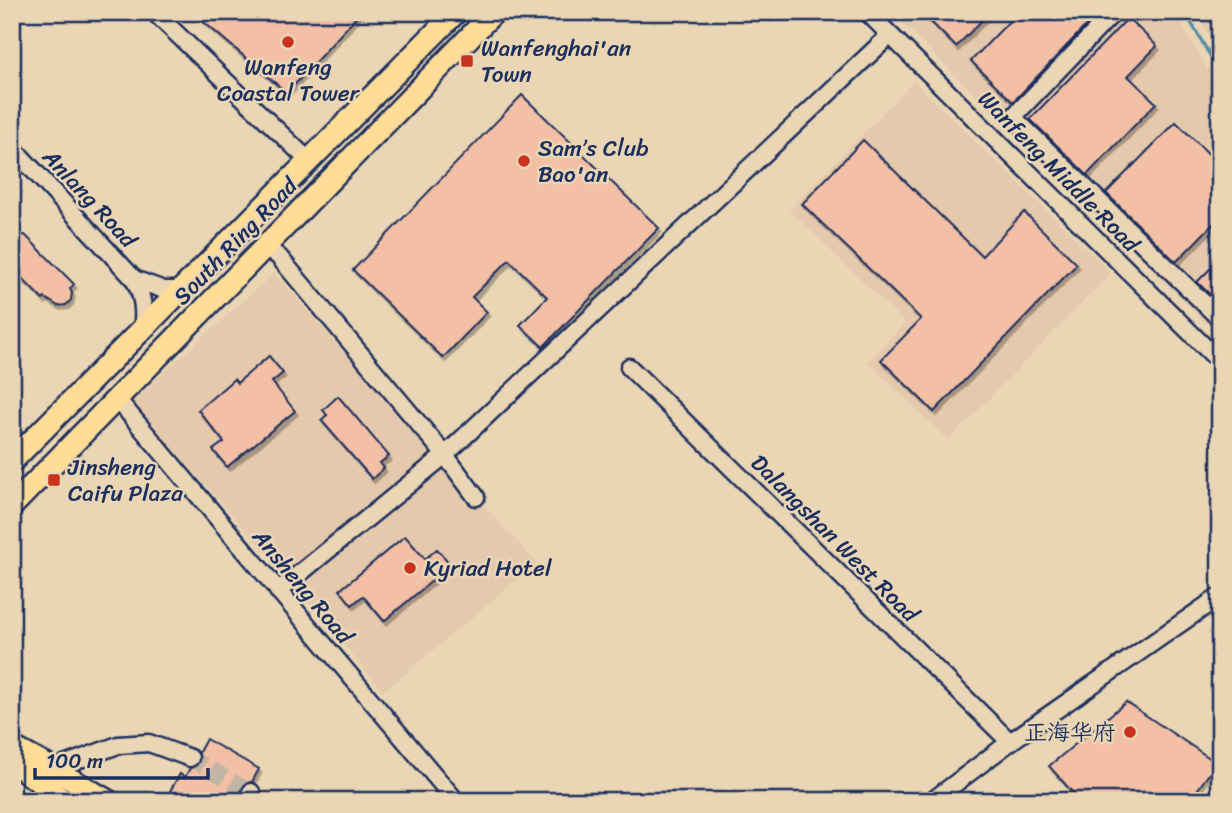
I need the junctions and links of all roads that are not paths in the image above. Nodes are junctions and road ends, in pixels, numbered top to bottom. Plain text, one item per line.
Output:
1 (154, 12) edge
2 (456, 12) edge
3 (494, 12) edge
4 (867, 12) edge
5 (1114, 12) edge
6 (890, 35) junction
7 (12, 147) edge
8 (309, 161) junction
9 (266, 247) junction
10 (134, 279) junction
11 (182, 289) junction
12 (1220, 319) edge
13 (142, 330) junction
14 (1220, 361) edge
15 (629, 367) dead end
16 (117, 399) junction
17 (445, 455) junction
18 (12, 461) edge
19 (476, 497) dead end
20 (12, 506) edge
21 (278, 591) junction
22 (1220, 596) edge
23 (1010, 742) junction
24 (12, 747) edge
25 (190, 758) tunnel mouth
26 (12, 761) edge
27 (54, 769) junction
28 (65, 801) edge
29 (108, 801) edge
30 (456, 801) edge
31 (932, 801) edge

1 - 8 street
2 - 8 main road, South Ring Road
3 - 9 main road, South Ring Road
4 - 6 street, Wanfeng Middle Road
5 - 12 street
6 - 14 street, Wanfeng Middle Road
6 - 17 street
7 - 10 street, Anlang Road
8 - 11 main road, South Ring Road
9 - 16 main road, South Ring Road
9 - 17 street
10 - 11 street, Anlang Road
10 - 13 street, Anlang Road
11 - 13 main road, South Ring Road
13 - 18 main road, South Ring Road
15 - 23 street, Dalangshan West Road
16 - 20 main road, South Ring Road
16 - 21 street, Ansheng Road
17 - 19 street
17 - 21 street
21 - 30 street, Ansheng Road
22 - 23 street
23 - 31 street
24 - 27 main road
25 - 27 street
26 - 28 main road
27 - 29 main road

